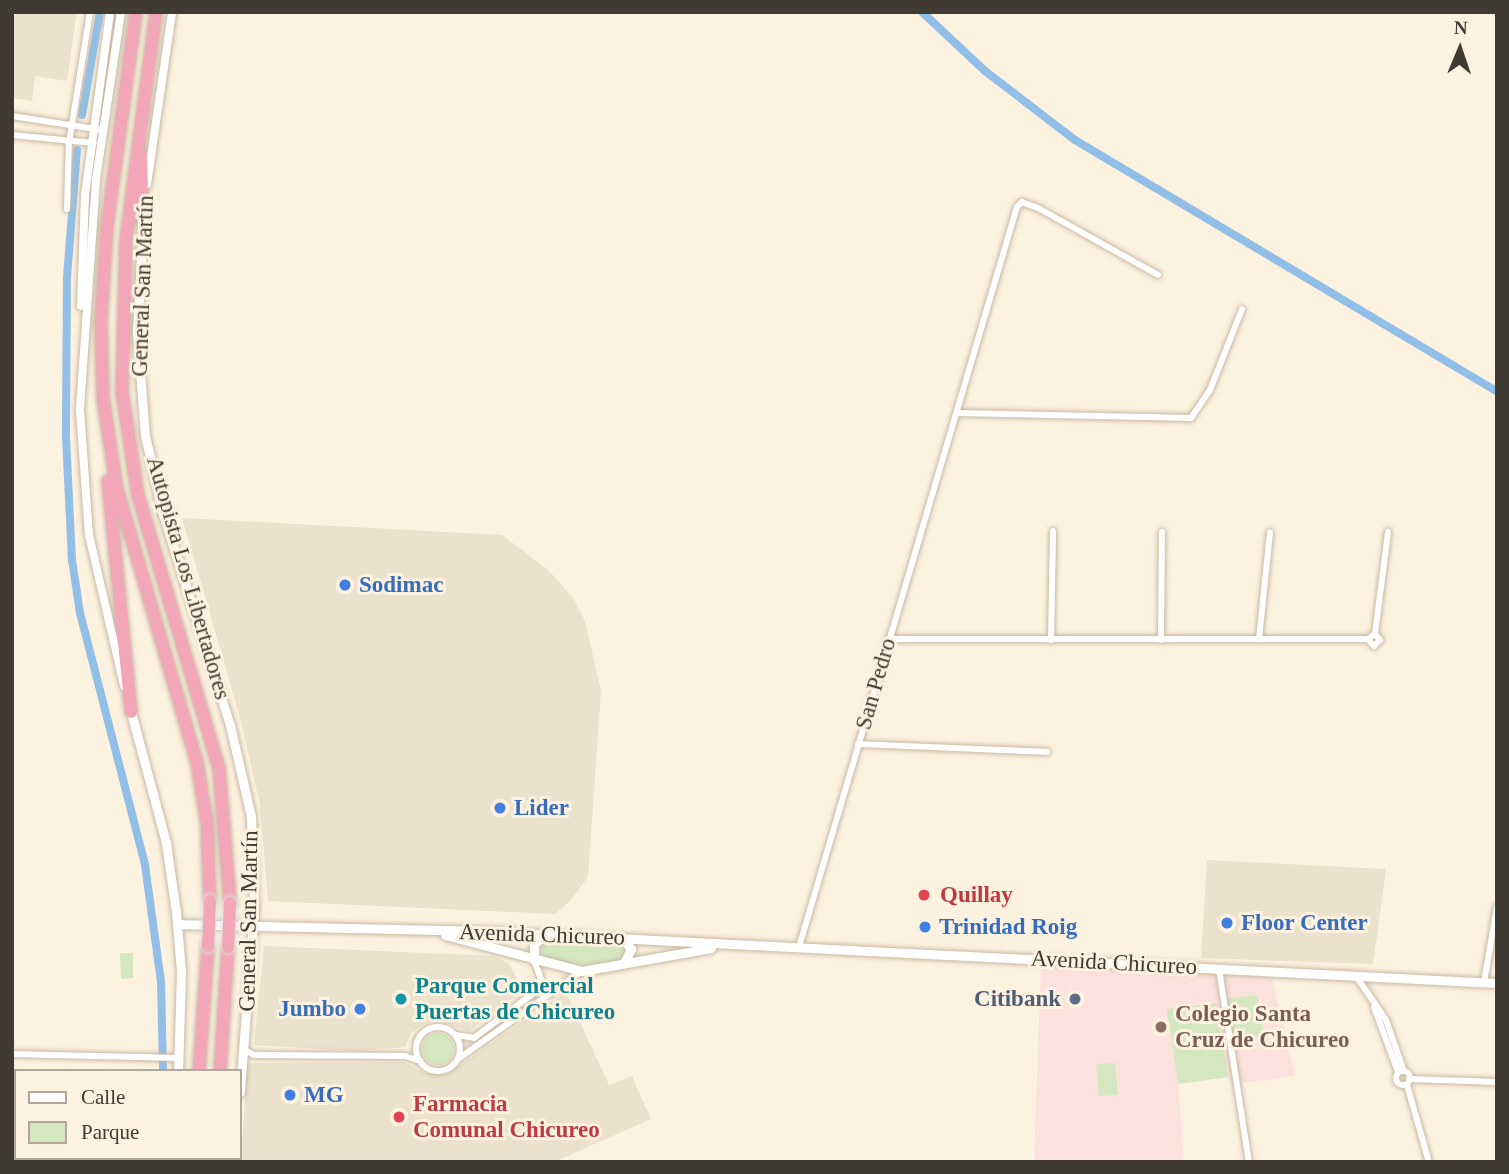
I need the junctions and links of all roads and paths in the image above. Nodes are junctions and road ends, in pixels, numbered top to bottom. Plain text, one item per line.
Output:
1 (90, 12) edge
2 (110, 12) edge
3 (121, 12) edge
4 (136, 12) edge
5 (156, 12) edge
6 (172, 12) edge
7 (140, 115) junction
8 (12, 117) edge
9 (72, 124) junction
10 (92, 128) junction
11 (102, 130) junction
12 (12, 135) edge
13 (69, 143) junction
14 (95, 143) junction
15 (67, 209) dead end
16 (143, 221) junction
17 (1158, 275) dead end
18 (1242, 309) dead end
19 (957, 413) junction
20 (106, 425) junction
21 (1053, 531) dead end
22 (1162, 532) dead end
23 (1388, 532) dead end
24 (1270, 533) dead end
25 (1375, 634) junction
26 (889, 639) junction
27 (1259, 639) junction
28 (1368, 639) junction
29 (1051, 640) junction
30 (1160, 640) junction
31 (131, 712) junction
32 (858, 744) junction
33 (1047, 752) dead end
34 (1497, 907) edge
35 (177, 924) junction
36 (253, 927) junction
37 (437, 933) junction
38 (547, 934) junction
39 (624, 939) junction
40 (732, 944) junction
41 (799, 947) junction
42 (534, 960) junction
43 (623, 964) junction
44 (1219, 969) junction
45 (582, 971) junction
46 (1356, 976) junction
47 (1483, 982) junction
48 (1497, 983) edge
49 (456, 1035) junction
50 (417, 1044) junction
51 (12, 1054) edge
52 (247, 1055) junction
53 (399, 1056) junction
54 (179, 1058) junction
55 (458, 1059) junction
56 (419, 1061) junction
57 (178, 1069) edge
58 (199, 1069) edge
59 (219, 1069) edge
60 (242, 1081) edge
61 (1408, 1082) junction
62 (1497, 1082) edge
63 (1249, 1162) edge
64 (1429, 1162) edge

1 - 9 street
2 - 10 street
3 - 11 street
4 - 20 highway, Autopista Los Libertadores
5 - 7 highway, Autopista Los Libertadores
6 - 16 street, General San Martín
7 - 16 highway
7 - 59 highway, Autopista Los Libertadores, bridge
8 - 9 street
9 - 10 street
9 - 13 street
10 - 11 street
10 - 14 street
11 - 14 street
12 - 13 street
13 - 14 street
13 - 15 street
14 - 31 street
16 - 36 main road, General San Martín
17 - 19 street, San Pedro
18 - 19 street
19 - 26 street, San Pedro
20 - 31 highway
20 - 58 highway, Autopista Los Libertadores, bridge
21 - 29 street
22 - 30 street
23 - 25 street
24 - 27 street
25 - 28 street
25 - 28 street
26 - 29 street
26 - 32 street, San Pedro
27 - 28 street
27 - 30 street
29 - 30 street
31 - 35 main road
32 - 33 street
32 - 41 street, San Pedro
34 - 47 street
35 - 36 main road, Avenida Chicureo
35 - 54 main road
36 - 37 main road, Avenida Chicureo
36 - 52 main road, General San Martín
37 - 38 main road, Avenida Chicureo
37 - 42 main road, Avenida Chicureo
38 - 39 main road, Avenida Chicureo
38 - 42 main road
39 - 40 main road, Avenida Chicureo
39 - 43 main road
40 - 41 main road, Avenida Chicureo
40 - 43 main road, Avenida Chicureo
41 - 44 main road, Avenida Chicureo
42 - 45 main road, Avenida Chicureo
42 - 49 street
43 - 45 main road, Avenida Chicureo
44 - 46 main road, Avenida Chicureo
44 - 63 street
45 - 55 street
46 - 47 main road, Avenida Chicureo
46 - 61 street
47 - 48 main road, Avenida Chicureo
49 - 50 street
49 - 55 street
50 - 53 street
50 - 56 street
51 - 54 street
52 - 53 street
52 - 60 main road, General San Martín
53 - 56 street
54 - 57 main road
55 - 56 street
61 - 62 street
61 - 64 street

